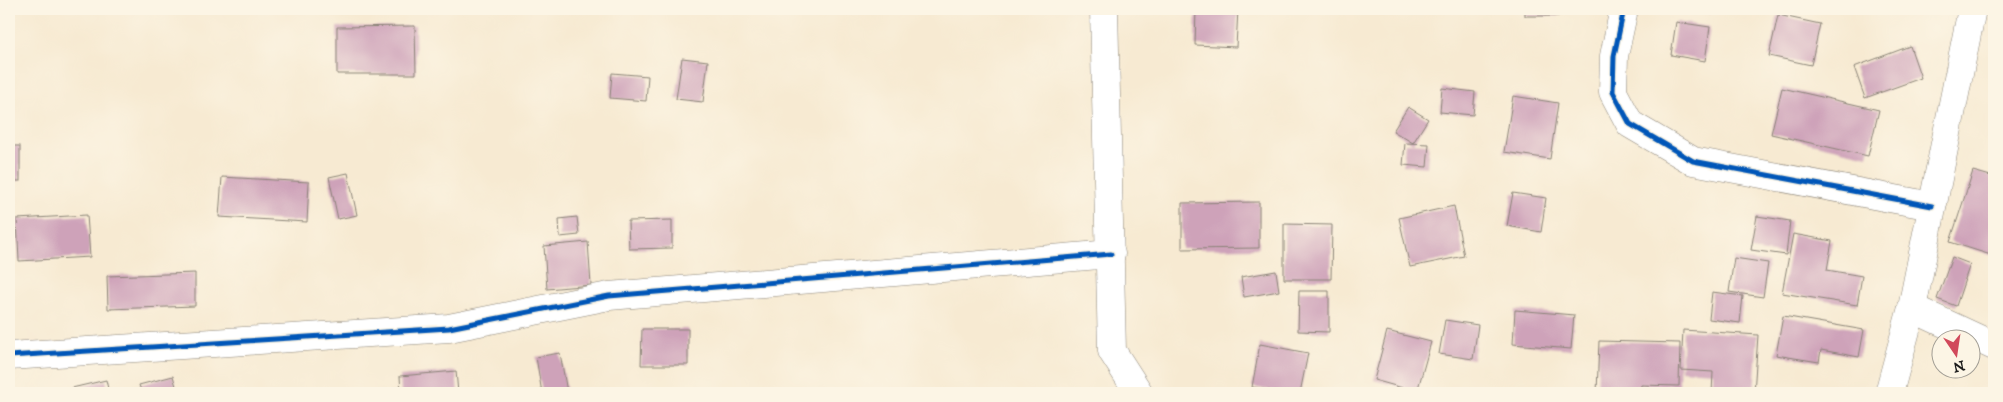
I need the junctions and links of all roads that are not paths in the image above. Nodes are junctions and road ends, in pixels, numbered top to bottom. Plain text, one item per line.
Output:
1 (1104, 9) edge
2 (1624, 9) edge
3 (1972, 9) edge
4 (1932, 206) junction
5 (1111, 254) junction
6 (1912, 308) junction
7 (1994, 346) edge
8 (9, 356) edge
9 (1139, 393) edge
10 (1889, 393) edge

1 - 5 street
2 - 4 street
3 - 4 street
4 - 6 street
5 - 8 street
5 - 9 street
6 - 7 street
6 - 10 street

